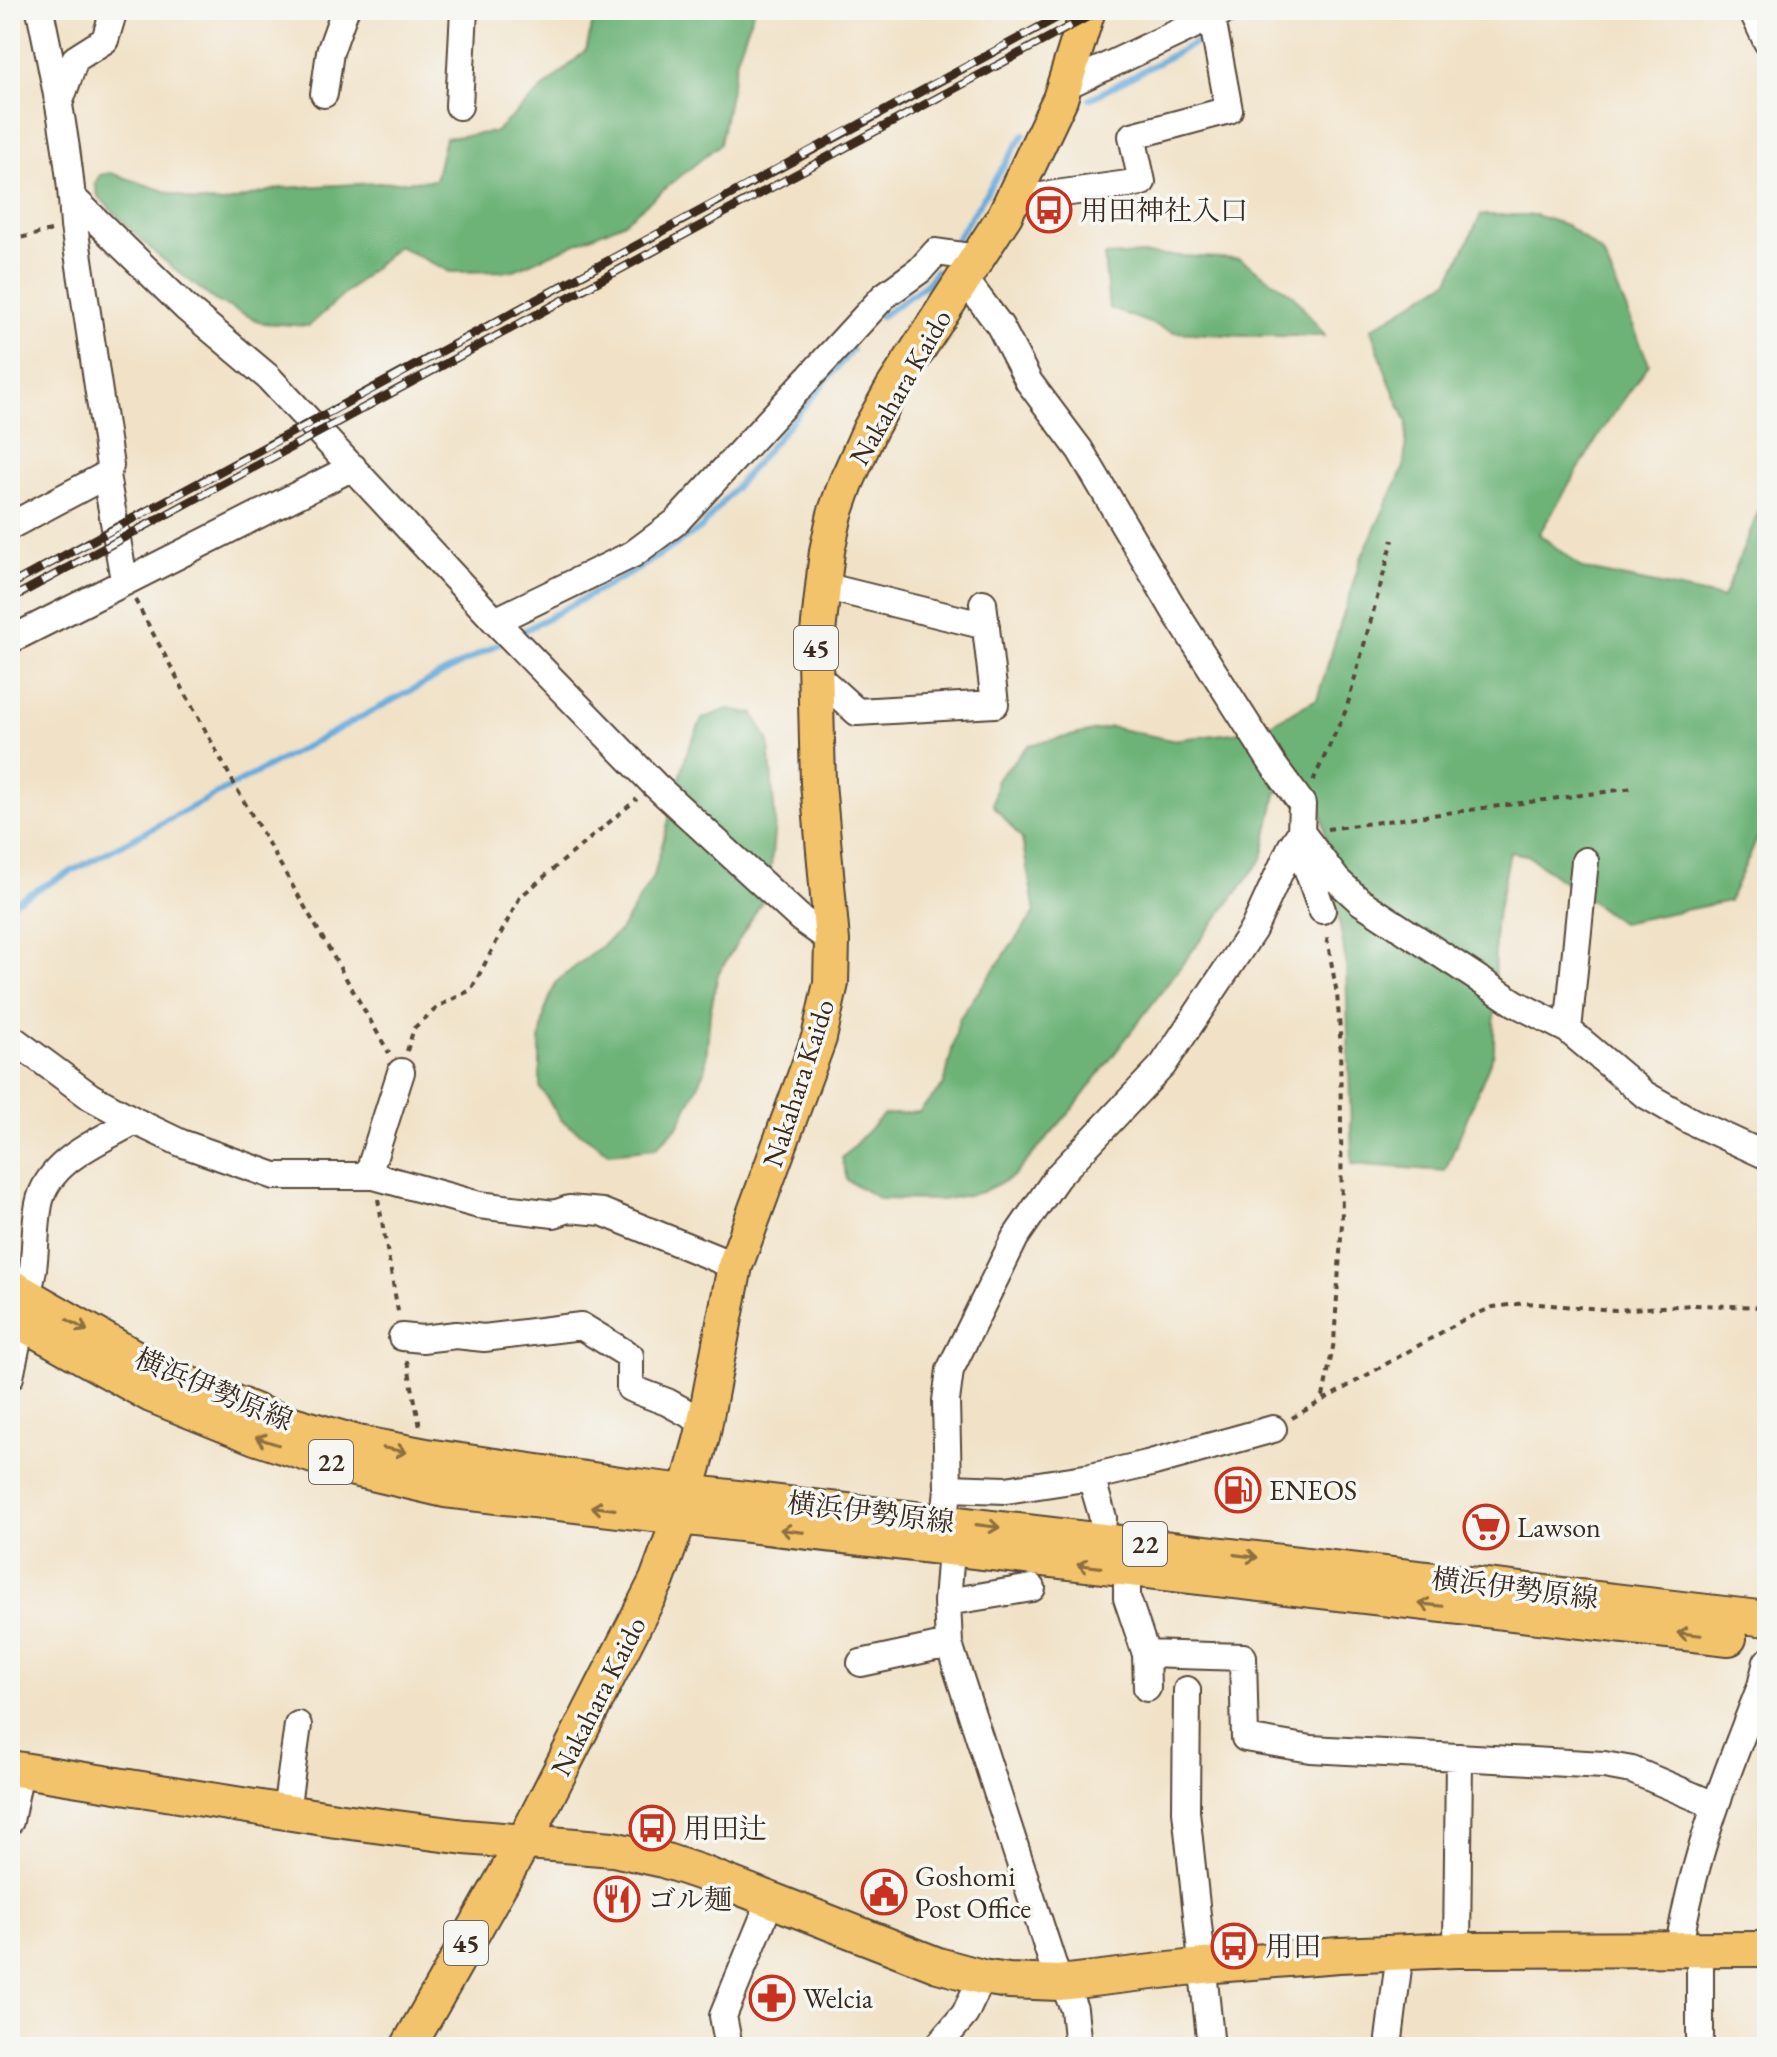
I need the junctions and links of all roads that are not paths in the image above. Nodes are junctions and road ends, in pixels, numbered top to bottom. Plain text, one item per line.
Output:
1 (40, 10) edge
2 (345, 10) edge
3 (464, 10) edge
4 (1088, 10) edge
5 (1752, 10) edge
6 (116, 14) edge
7 (1217, 24) edge
8 (1767, 42) edge
9 (1065, 86) junction
10 (324, 94) dead end
11 (59, 104) junction
12 (459, 106) dead end
13 (72, 197) junction
14 (1013, 200) junction
15 (968, 264) junction
16 (353, 467) junction
17 (106, 475) junction
18 (10, 526) edge
19 (124, 580) junction
20 (823, 586) junction
21 (503, 629) junction
22 (10, 640) edge
23 (816, 675) junction
24 (1301, 832) junction
25 (1585, 861) dead end
26 (1322, 910) road end
27 (832, 941) junction
28 (1568, 1030) junction
29 (10, 1037) edge
30 (401, 1072) road end
31 (135, 1121) junction
32 (1767, 1156) edge
33 (371, 1175) junction
34 (735, 1266) junction
35 (17, 1306) edge
36 (402, 1337) road end
37 (10, 1377) edge
38 (704, 1422) junction
39 (1273, 1429) road end
40 (1091, 1477) junction
41 (684, 1504) junction
42 (948, 1519) junction
43 (1101, 1539) junction
44 (1127, 1570) junction
45 (1032, 1588) dead end
46 (947, 1602) junction
47 (1767, 1619) edge
48 (1767, 1642) edge
49 (949, 1644) junction
50 (1146, 1654) junction
51 (1767, 1662) edge
52 (861, 1663) dead end
53 (1147, 1688) dead end
54 (1187, 1690) dead end
55 (298, 1725) dead end
56 (1459, 1757) junction
57 (15, 1769) edge
58 (1714, 1805) junction
59 (286, 1812) junction
60 (10, 1821) edge
61 (525, 1840) junction
62 (771, 1899) junction
63 (1690, 1948) junction
64 (1767, 1949) edge
65 (1457, 1950) junction
66 (1400, 1952) junction
67 (1203, 1966) junction
68 (982, 1977) junction
69 (1061, 1982) junction
70 (1700, 2036) dead end
71 (408, 2047) edge
72 (729, 2047) edge
73 (937, 2047) edge
74 (1078, 2047) edge
75 (1211, 2047) edge
76 (1388, 2047) edge

1 - 11 street
2 - 10 street
3 - 12 street
4 - 9 main road, Nakahara Kaido / 45
5 - 8 street
6 - 11 street
7 - 9 street
7 - 14 street
9 - 14 main road, Nakahara Kaido / 45
11 - 13 street
13 - 16 street
13 - 17 street
14 - 15 main road, Nakahara Kaido / 45
15 - 20 main road, Nakahara Kaido / 45
15 - 21 street
15 - 24 street
16 - 19 street
16 - 21 street
17 - 18 street
17 - 19 street
19 - 22 street
20 - 23 main road, Nakahara Kaido / 45
20 - 23 street
21 - 27 street
23 - 27 main road, Nakahara Kaido / 45
24 - 26 street
24 - 28 street
24 - 42 street
25 - 28 street
27 - 34 main road, Nakahara Kaido / 45
28 - 32 street
29 - 31 street
30 - 33 street
31 - 33 street
31 - 35 street
33 - 34 street
34 - 38 main road, Nakahara Kaido / 45
35 - 37 street
35 -> 41 main road, 横浜伊勢原線 / 22
41 -> 35 main road, 横浜伊勢原線 / 22
36 - 38 street
38 - 41 main road, Nakahara Kaido / 45
39 - 40 street
40 - 42 street
40 - 43 street
41 - 42 main road, 横浜伊勢原線 / 22
41 - 61 main road, Nakahara Kaido / 45
42 -> 43 main road, 横浜伊勢原線 / 22
44 -> 42 main road, 横浜伊勢原線 / 22
42 - 46 street
43 -> 47 main road, 横浜伊勢原線 / 22
48 -> 44 main road, 横浜伊勢原線 / 22
44 - 50 street
45 - 46 street
46 - 49 street
49 - 52 street
49 - 69 street
50 - 53 street
50 - 56 street
51 - 58 street
54 - 67 street
55 - 59 street
56 - 58 street
56 - 65 street
57 - 59 main road
57 - 60 street
58 - 63 street
59 - 61 main road
61 - 62 main road
61 - 71 main road, Nakahara Kaido / 45
62 - 68 main road
62 - 72 street
63 - 64 main road
63 - 65 main road
63 - 70 street
65 - 66 main road
66 - 67 main road
66 - 76 street
67 - 69 main road
67 - 75 street
68 - 69 main road
68 - 73 street
69 - 74 street

